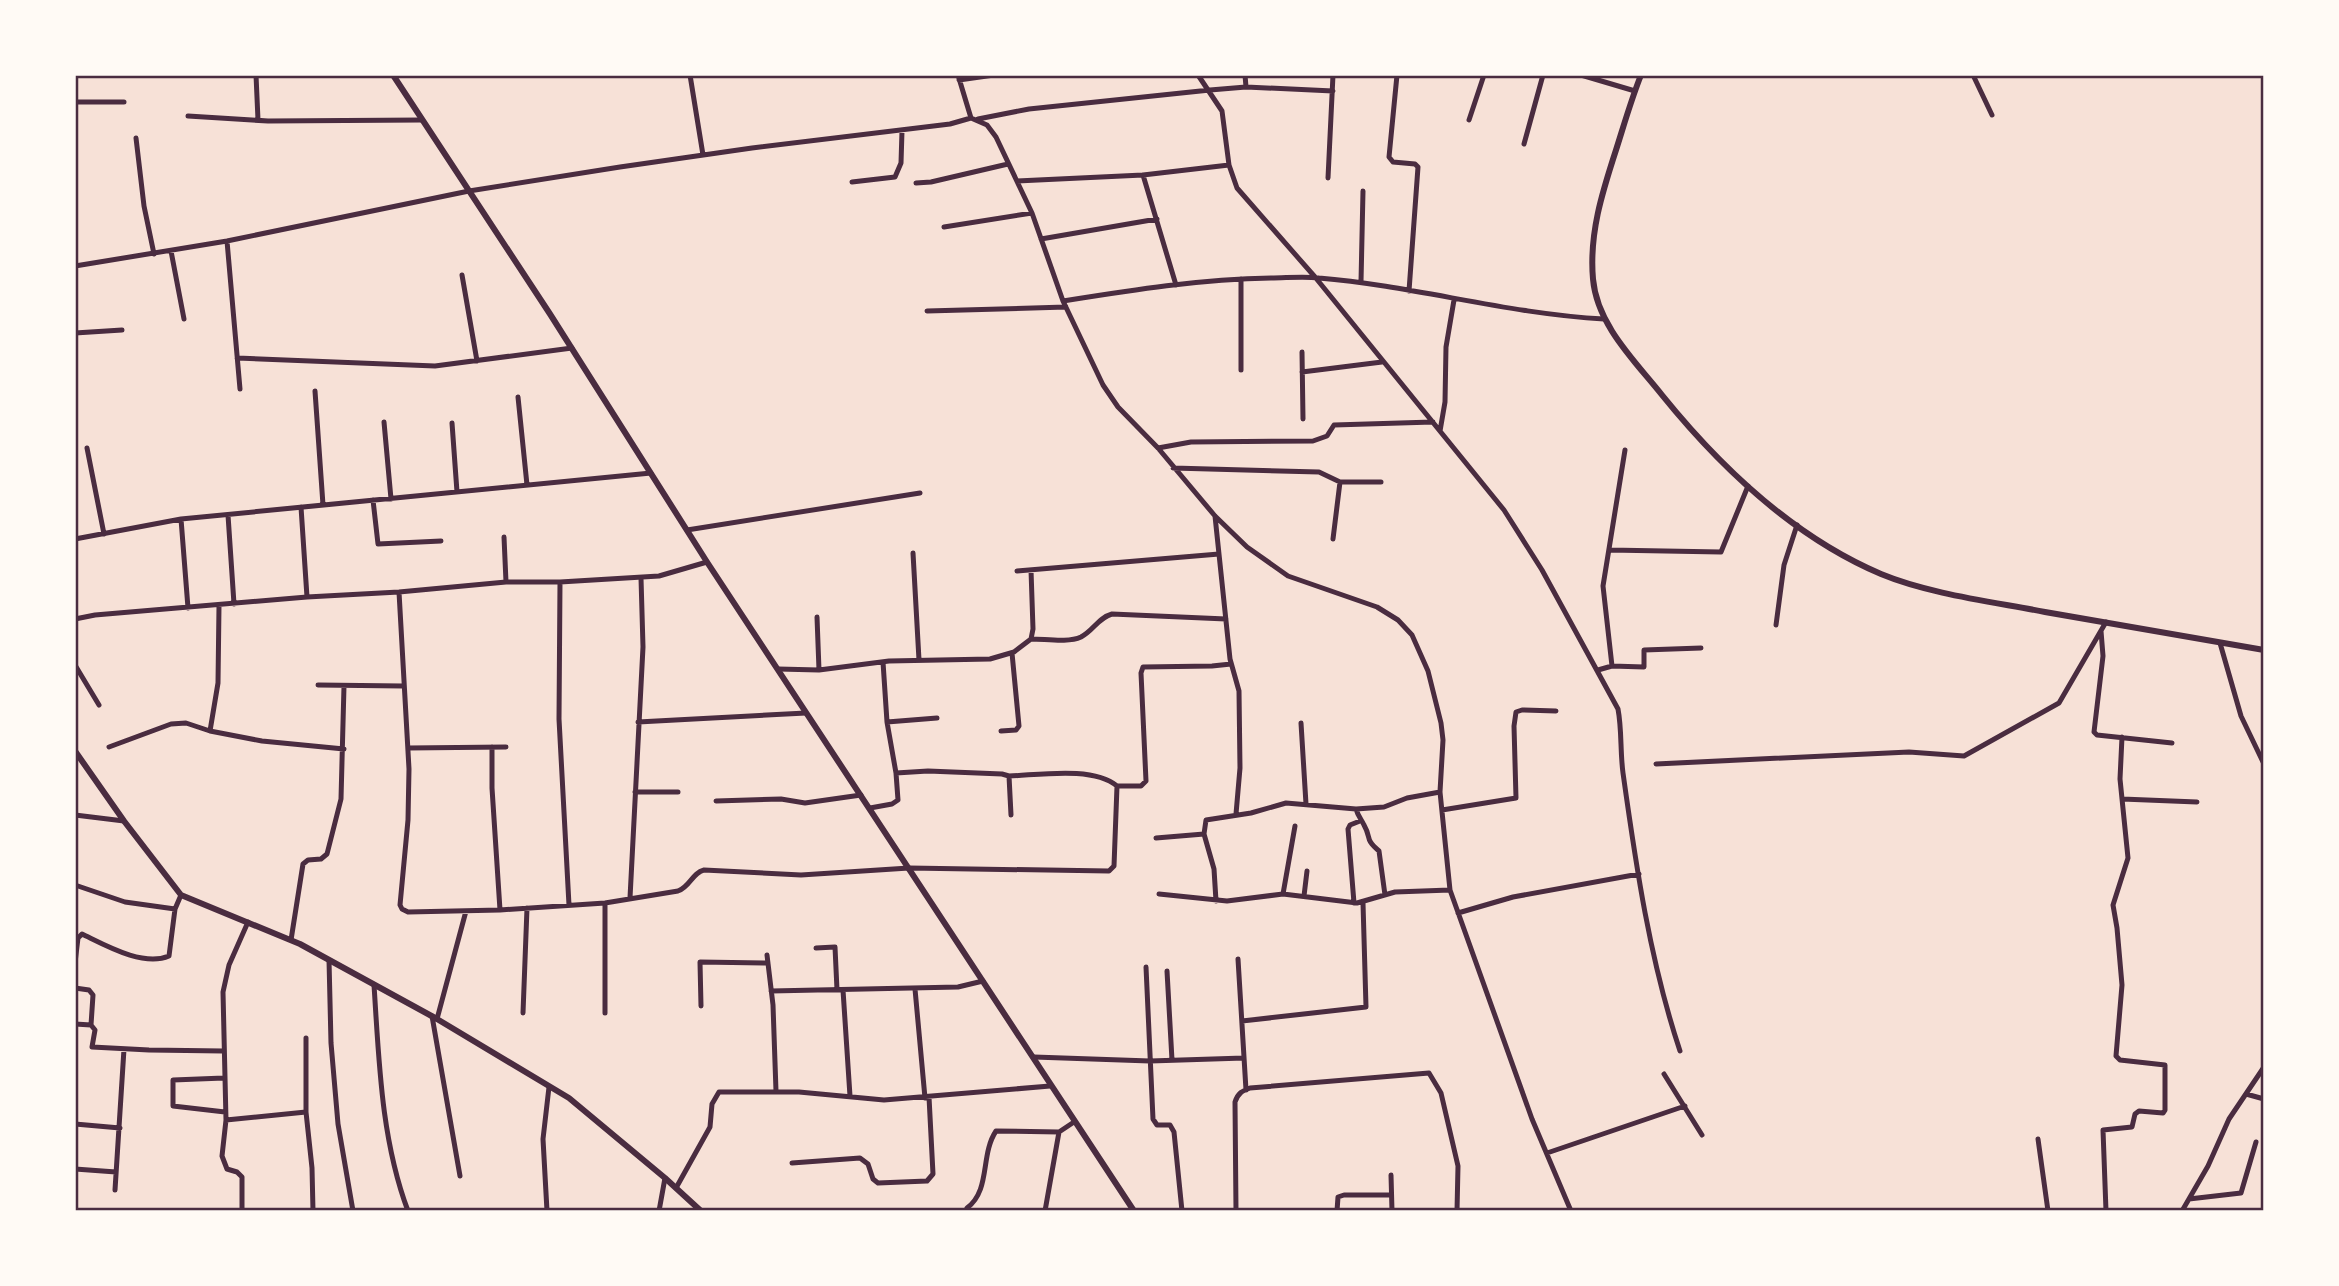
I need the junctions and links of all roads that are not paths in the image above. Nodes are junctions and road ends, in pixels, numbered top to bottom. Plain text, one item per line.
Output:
1 (256, 75) edge
2 (393, 75) edge
3 (690, 75) edge
4 (994, 75) edge
5 (1198, 75) edge
6 (1245, 75) edge
7 (1333, 75) edge
8 (1397, 75) edge
9 (1484, 75) edge
10 (1543, 75) edge
11 (1581, 75) edge
12 (1641, 75) edge
13 (1973, 75) edge
14 (958, 78) edge
15 (1246, 87) junction
16 (1210, 90) junction
17 (1333, 91) junction
18 (1635, 91) junction
19 (75, 102) edge
20 (124, 102) dead end
21 (1992, 115) dead end
22 (188, 116) dead end
23 (974, 119) junction
24 (258, 120) junction
25 (422, 120) junction
26 (1469, 120) dead end
27 (902, 131) junction
28 (136, 138) dead end
29 (1524, 144) dead end
30 (703, 155) junction
31 (1008, 164) junction
32 (1228, 165) junction
33 (1143, 175) junction
34 (1328, 178) dead end
35 (1017, 181) junction
36 (852, 182) dead end
37 (916, 183) dead end
38 (469, 191) junction
39 (1363, 191) dead end
40 (1032, 213) junction
41 (1157, 219) junction
42 (944, 226) dead end
43 (1041, 239) junction
44 (227, 241) junction
45 (171, 251) junction
46 (154, 254) junction
47 (75, 266) edge
48 (462, 275) dead end
49 (1315, 278) junction
50 (1241, 279) junction
51 (1361, 282) junction
52 (1176, 285) junction
53 (1409, 291) junction
54 (1454, 300) junction
55 (1065, 304) junction
56 (927, 311) dead end
57 (184, 319) dead end
58 (1604, 319) junction
59 (122, 330) dead end
60 (75, 333) edge
61 (572, 348) junction
62 (1302, 352) dead end
63 (237, 358) junction
64 (477, 360) junction
65 (1382, 362) junction
66 (1241, 370) dead end
67 (1302, 372) junction
68 (240, 389) dead end
69 (316, 391) dead end
70 (518, 397) dead end
71 (1303, 419) dead end
72 (384, 422) dead end
73 (1433, 422) junction
74 (452, 423) dead end
75 (1440, 431) junction
76 (87, 448) dead end
77 (1158, 448) junction
78 (1625, 450) dead end
79 (1173, 468) junction
80 (651, 473) junction
81 (1340, 482) junction
82 (1381, 482) dead end
83 (527, 485) junction
84 (1748, 486) junction
85 (457, 492) junction
86 (920, 493) dead end
87 (391, 499) junction
88 (373, 500) junction
89 (323, 505) junction
90 (301, 507) junction
91 (228, 515) junction
92 (1214, 516) junction
93 (181, 520) junction
94 (1797, 525) junction
95 (687, 530) junction
96 (104, 534) junction
97 (503, 537) dead end
98 (75, 539) edge
99 (1333, 539) dead end
100 (441, 541) dead end
101 (1609, 551) junction
102 (912, 554) dead end
103 (1219, 554) junction
104 (707, 562) junction
105 (1031, 570) junction
106 (1017, 571) dead end
107 (641, 578) junction
108 (506, 582) junction
109 (559, 582) junction
110 (399, 593) junction
111 (307, 597) junction
112 (234, 604) junction
113 (219, 606) junction
114 (188, 608) junction
115 (817, 617) dead end
116 (75, 619) edge
117 (1226, 619) junction
118 (2106, 622) junction
119 (1776, 625) dead end
120 (2101, 631) junction
121 (1031, 639) junction
122 (2220, 643) junction
123 (1701, 648) dead end
124 (2264, 650) edge
125 (1012, 653) junction
126 (919, 660) junction
127 (883, 662) junction
128 (1231, 664) junction
129 (75, 665) edge
130 (1612, 666) junction
131 (778, 669) junction
132 (819, 670) junction
133 (1598, 670) junction
134 (318, 685) dead end
135 (344, 686) junction
136 (403, 686) junction
137 (99, 705) dead end
138 (1556, 711) dead end
139 (806, 713) junction
140 (937, 718) dead end
141 (638, 722) junction
142 (887, 722) junction
143 (1301, 723) dead end
144 (211, 731) junction
145 (1001, 732) dead end
146 (2122, 737) junction
147 (2172, 743) dead end
148 (109, 747) dead end
149 (492, 747) junction
150 (506, 747) dead end
151 (408, 748) junction
152 (344, 749) junction
153 (75, 751) edge
154 (1656, 764) dead end
155 (2264, 764) edge
156 (896, 773) junction
157 (1009, 776) junction
158 (1117, 786) junction
159 (635, 792) junction
160 (678, 792) dead end
161 (1440, 792) junction
162 (861, 795) junction
163 (2122, 799) junction
164 (716, 801) dead end
165 (2197, 802) dead end
166 (1306, 804) junction
167 (870, 808) junction
168 (1356, 809) junction
169 (1442, 810) junction
170 (1236, 814) junction
171 (75, 815) edge
172 (1011, 815) dead end
173 (124, 821) junction
174 (1360, 821) junction
175 (1295, 827) dead end
176 (1204, 834) junction
177 (1156, 838) dead end
178 (909, 868) junction
179 (1307, 871) dead end
180 (1639, 874) junction
181 (75, 885) edge
182 (1450, 890) junction
183 (1159, 894) dead end
184 (1283, 894) junction
185 (181, 895) junction
186 (1384, 895) junction
187 (1304, 896) junction
188 (630, 898) junction
189 (1216, 901) junction
190 (605, 902) junction
191 (1354, 903) junction
192 (1363, 903) junction
193 (569, 905) junction
194 (527, 908) junction
195 (174, 909) junction
196 (500, 910) junction
197 (466, 911) junction
198 (1458, 913) junction
199 (248, 922) junction
200 (290, 940) junction
201 (816, 948) dead end
202 (766, 954) dead end
203 (1238, 958) dead end
204 (330, 960) junction
205 (75, 963) edge
206 (768, 964) junction
207 (1146, 967) dead end
208 (1167, 971) dead end
209 (983, 981) junction
210 (374, 985) junction
211 (75, 988) edge
212 (915, 989) junction
213 (840, 990) junction
214 (771, 991) junction
215 (701, 1006) dead end
216 (523, 1013) dead end
217 (605, 1013) dead end
218 (435, 1017) junction
219 (1242, 1021) junction
220 (75, 1024) edge
221 (91, 1025) junction
222 (306, 1038) dead end
223 (124, 1049) junction
224 (223, 1051) junction
225 (1680, 1051) dead end
226 (1034, 1058) junction
227 (1244, 1058) junction
228 (1150, 1060) junction
229 (1172, 1060) junction
230 (2264, 1067) edge
231 (1664, 1074) dead end
232 (224, 1078) junction
233 (1050, 1086) junction
234 (549, 1087) junction
235 (1246, 1090) junction
236 (776, 1091) junction
237 (2246, 1094) junction
238 (850, 1096) junction
239 (927, 1098) junction
240 (2264, 1098) edge
241 (1685, 1106) junction
242 (225, 1112) junction
243 (306, 1112) junction
244 (226, 1120) junction
245 (1074, 1122) junction
246 (75, 1124) edge
247 (120, 1128) junction
248 (1059, 1132) junction
249 (1702, 1135) dead end
250 (2038, 1139) dead end
251 (2256, 1142) dead end
252 (1547, 1153) junction
253 (792, 1163) dead end
254 (75, 1169) edge
255 (116, 1172) junction
256 (1391, 1175) dead end
257 (460, 1176) dead end
258 (665, 1178) junction
259 (676, 1188) junction
260 (115, 1190) dead end
261 (1391, 1195) junction
262 (2189, 1199) junction
263 (967, 1208) dead end
264 (242, 1211) edge
265 (313, 1211) edge
266 (353, 1211) edge
267 (408, 1211) edge
268 (547, 1211) edge
269 (659, 1211) edge
270 (701, 1211) edge
271 (1045, 1211) edge
272 (1134, 1211) edge
273 (1182, 1211) edge
274 (1236, 1211) edge
275 (1337, 1211) edge
276 (1392, 1211) edge
277 (1457, 1211) edge
278 (1571, 1211) edge
279 (2048, 1211) edge
280 (2106, 1211) edge
281 (2182, 1211) edge

1 - 24 street
2 - 25 street
3 - 30 street
4 - 14 street
5 - 16 street
6 - 15 street
7 - 17 street
8 - 53 street
9 - 26 street
10 - 29 street
11 - 18 street
12 - 18 street
13 - 21 street
14 - 23 street
15 - 16 street
15 - 17 street
16 - 23 street
16 - 32 street
17 - 34 street
18 - 58 street
19 - 20 street
22 - 24 street
23 - 27 street
23 - 31 street
24 - 25 street
25 - 38 street
27 - 30 street
27 - 36 street
28 - 46 street
30 - 38 street
31 - 35 street
31 - 37 street
32 - 33 street
32 - 49 street
33 - 35 street
33 - 41 street
35 - 40 street
38 - 44 street
38 - 61 street
39 - 51 street
40 - 42 street
40 - 43 street
41 - 43 street
41 - 52 street
43 - 55 street
44 - 45 street
44 - 63 street
45 - 46 street
45 - 57 street
46 - 47 street
48 - 64 street
49 - 50 street
49 - 51 street
49 - 65 street
50 - 52 street
50 - 66 street
51 - 53 street
52 - 55 street
53 - 54 street
54 - 58 street
54 - 75 street
55 - 56 street
55 - 77 street
58 - 84 street
59 - 60 street
61 - 64 street
61 - 80 street
62 - 67 street
63 - 64 street
63 - 68 street
65 - 67 street
65 - 73 street
67 - 71 street
69 - 89 street
70 - 83 street
72 - 87 street
73 - 75 street
73 - 77 street
74 - 85 street
75 - 133 street
76 - 96 street
77 - 79 street
78 - 101 street
79 - 81 street
79 - 92 street
80 - 83 street
80 - 95 street
81 - 82 street
81 - 99 street
83 - 85 street
84 - 94 street
84 - 101 street
85 - 87 street
86 - 95 street
87 - 88 street
88 - 89 street
88 - 100 street
89 - 90 street
90 - 91 street
90 - 111 street
91 - 93 street
91 - 112 street
92 - 103 street
92 - 161 street
93 - 96 street
93 - 114 street
94 - 118 street
94 - 119 street
95 - 104 street
96 - 98 street
97 - 108 street
101 - 130 street
102 - 126 street
103 - 105 street
103 - 117 street
104 - 107 street
104 - 131 street
105 - 106 street
105 - 121 street
107 - 109 street
107 - 141 street
108 - 109 street
108 - 110 street
109 - 193 street
110 - 111 street
110 - 136 street
111 - 112 street
112 - 113 street
113 - 114 street
113 - 144 street
114 - 116 street
115 - 132 street
117 - 121 street
117 - 128 street
118 - 120 street
118 - 122 street
120 - 146 street
120 - 154 street
121 - 125 street
122 - 124 street
122 - 155 street
123 - 130 street
125 - 126 street
125 - 145 street
126 - 127 street
127 - 132 street
127 - 142 street
128 - 158 street
128 - 170 street
129 - 137 street
130 - 133 street
131 - 132 street
131 - 139 street
133 - 180 street
134 - 135 street
135 - 136 street
135 - 152 street
136 - 151 street
138 - 169 street
139 - 141 street
139 - 162 street
140 - 142 street
141 - 159 street
142 - 156 street
143 - 166 street
144 - 148 street
144 - 152 street
146 - 147 street
146 - 163 street
149 - 150 street
149 - 151 street
149 - 196 street
151 - 197 street
152 - 200 street
153 - 173 street
156 - 157 street
156 - 167 street
157 - 158 street
157 - 172 street
158 - 178 street
159 - 160 street
159 - 188 street
161 - 168 street
161 - 169 street
162 - 164 street
162 - 167 street
163 - 165 street
163 - 280 street
166 - 168 street
166 - 170 street
167 - 178 street
168 - 174 street
169 - 182 street
170 - 176 street
171 - 173 street
173 - 185 street
174 - 186 street
174 - 191 street
175 - 184 street
176 - 177 street
176 - 189 street
178 - 188 street
178 - 209 street
179 - 187 street
180 - 198 street
180 - 225 street
181 - 195 street
182 - 186 street
182 - 198 street
183 - 189 street
184 - 187 street
184 - 189 street
185 - 195 street
185 - 199 street
186 - 192 street
187 - 191 street
188 - 190 street
190 - 193 street
190 - 217 street
191 - 192 street
192 - 219 street
193 - 194 street
194 - 196 street
194 - 216 street
195 - 205 street
196 - 197 street
197 - 218 street
198 - 252 street
199 - 200 street
199 - 224 street
200 - 204 street
201 - 213 street
202 - 206 street
203 - 219 street
204 - 210 street
204 - 266 street
206 - 214 street
206 - 215 street
207 - 228 street
208 - 229 street
209 - 212 street
209 - 226 street
210 - 218 street
210 - 267 street
211 - 221 street
212 - 213 street
212 - 239 street
213 - 214 street
213 - 238 street
214 - 236 street
218 - 234 street
218 - 257 street
219 - 227 street
220 - 221 street
221 - 223 street
222 - 243 street
223 - 224 street
223 - 247 street
224 - 232 street
226 - 228 street
226 - 233 street
227 - 229 street
227 - 235 street
228 - 229 street
228 - 273 street
230 - 237 street
231 - 241 street
232 - 242 street
232 - 242 street
233 - 239 street
233 - 245 street
234 - 258 street
234 - 268 street
235 - 274 street
235 - 277 street
236 - 238 street
236 - 259 street
237 - 240 street
237 - 262 street
238 - 239 street
239 - 253 street
241 - 249 street
241 - 252 street
242 - 244 street
243 - 244 street
243 - 265 street
244 - 264 street
245 - 248 street
245 - 272 street
246 - 247 street
247 - 255 street
248 - 263 street
248 - 271 street
250 - 279 street
251 - 262 street
252 - 278 street
254 - 255 street
255 - 260 street
256 - 261 street
258 - 259 street
258 - 269 street
259 - 270 street
261 - 275 street
261 - 276 street
262 - 281 street

